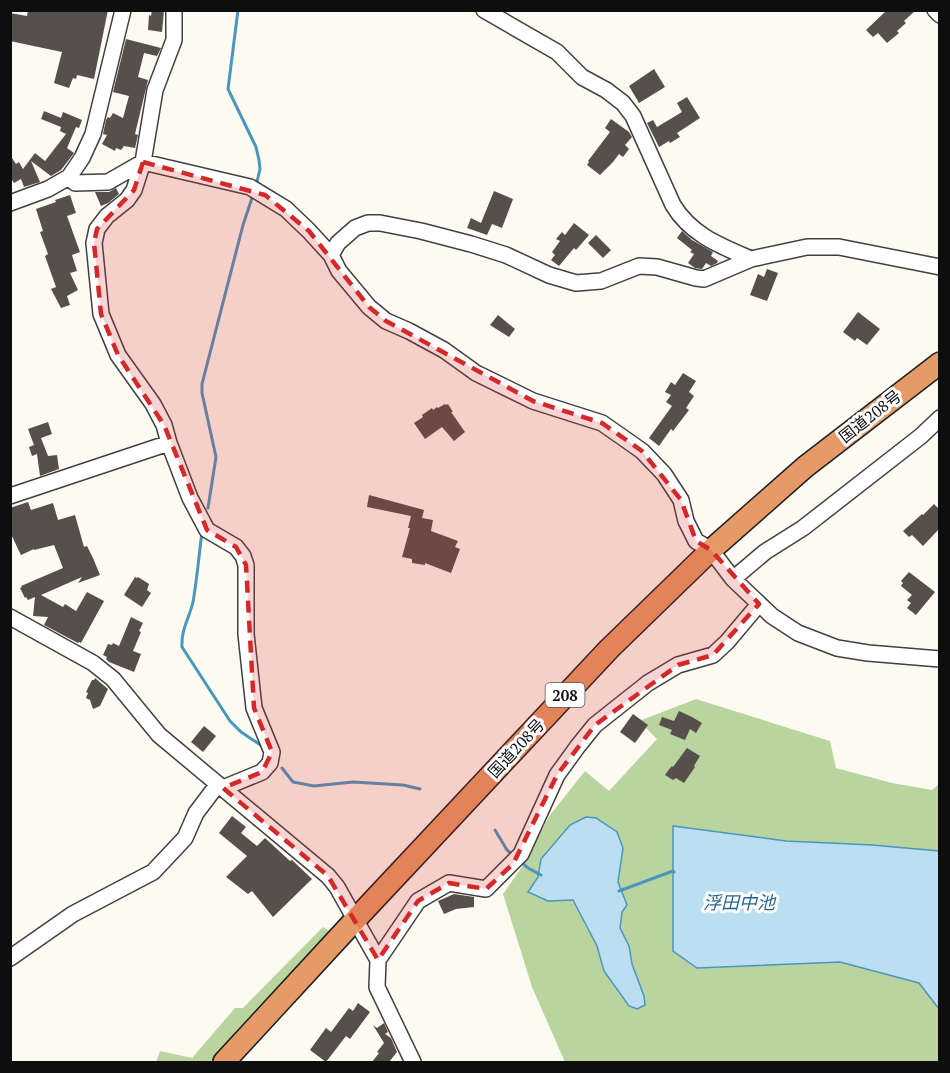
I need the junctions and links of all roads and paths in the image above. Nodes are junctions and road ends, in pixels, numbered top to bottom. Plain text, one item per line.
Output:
1 (123, 10) edge
2 (174, 10) edge
3 (484, 10) edge
4 (935, 10) edge
5 (939, 15) edge
6 (143, 162) junction
7 (69, 177) junction
8 (10, 203) edge
9 (331, 255) junction
10 (751, 259) junction
11 (939, 267) edge
12 (939, 363) edge
13 (939, 418) edge
14 (169, 443) junction
15 (10, 496) edge
16 (711, 550) junction
17 (733, 579) junction
18 (759, 604) junction
19 (10, 617) edge
20 (939, 659) edge
21 (220, 786) junction
22 (355, 920) junction
23 (10, 958) edge
24 (378, 960) junction
25 (224, 1062) edge
26 (413, 1062) edge

1 - 7 street
2 - 6 street
3 - 10 street
4 - 5 street
6 - 7 street
6 - 9 street
6 - 14 street
7 - 8 street
9 - 10 street
9 - 16 street
10 - 11 street
12 - 16 highway, 国道208号 / 208
13 - 17 street
14 - 15 street
14 - 21 street
16 - 17 street
16 - 22 highway, 国道208号 / 208
17 - 18 street
18 - 20 street
18 - 24 street
19 - 21 street
21 - 22 street
21 - 23 street
22 - 24 street
22 - 25 highway, 国道208号 / 208
24 - 26 street

